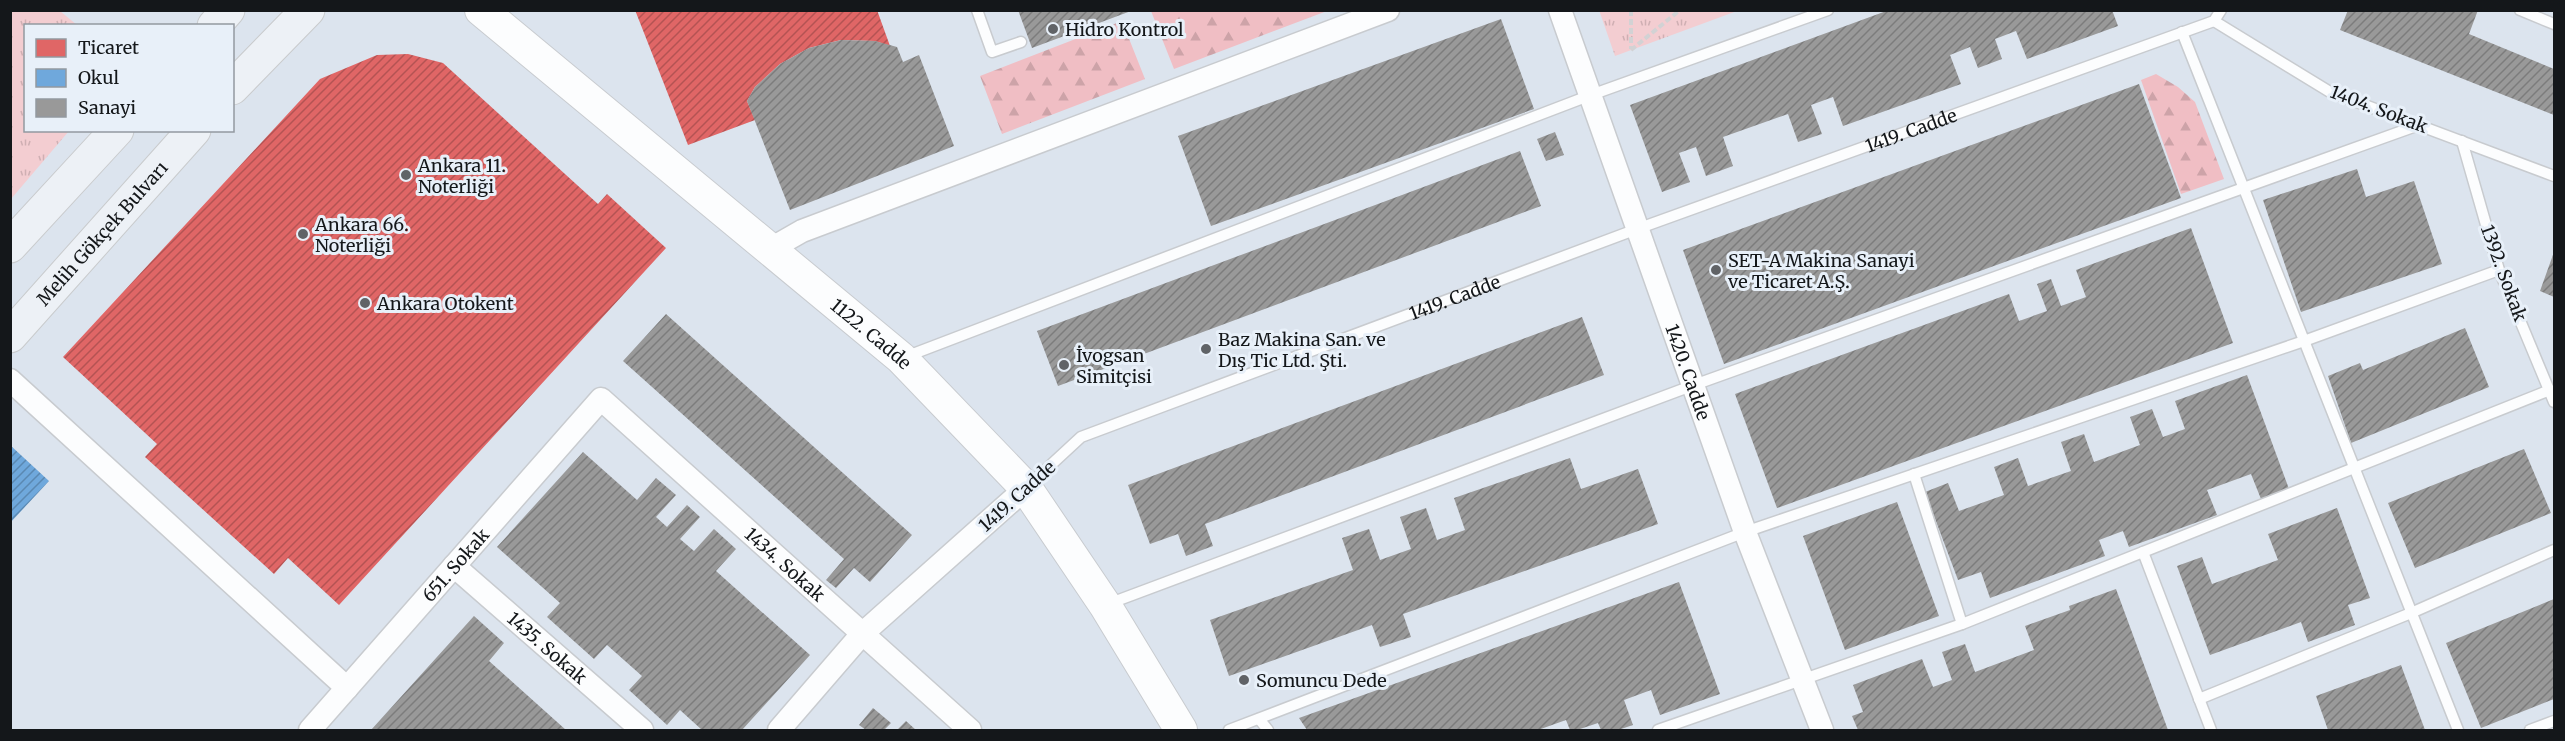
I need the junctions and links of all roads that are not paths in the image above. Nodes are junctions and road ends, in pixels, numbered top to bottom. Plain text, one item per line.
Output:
1 (308, 10) edge
2 (481, 10) edge
3 (976, 10) edge
4 (1388, 10) edge
5 (1560, 10) edge
6 (1828, 10) edge
7 (2222, 10) edge
8 (2520, 10) edge
9 (2214, 21) junction
10 (2554, 24) edge
11 (2182, 32) junction
12 (1021, 42) dead end
13 (234, 86) edge
14 (1591, 95) junction
15 (2419, 125) junction
16 (115, 132) edge
17 (192, 132) edge
18 (2462, 141) junction
19 (2554, 176) edge
20 (2244, 189) junction
21 (1637, 229) junction
22 (10, 246) edge
23 (771, 251) junction
24 (2499, 270) junction
25 (10, 336) edge
26 (2304, 341) junction
27 (902, 358) junction
28 (10, 380) edge
29 (1694, 385) junction
30 (2552, 391) edge
31 (601, 399) joint
32 (2554, 402) edge
33 (2354, 468) junction
34 (1914, 474) junction
35 (1026, 488) junction
36 (1745, 532) junction
37 (2554, 550) edge
38 (2143, 552) junction
39 (454, 566) junction
40 (1105, 605) junction
41 (2411, 613) junction
42 (1962, 624) junction
43 (862, 634) junction
44 (1801, 678) junction
45 (347, 688) junction
46 (2199, 699) junction
47 (1259, 719) junction
48 (2554, 721) edge
49 (310, 730) edge
50 (642, 730) edge
51 (778, 730) edge
52 (970, 730) edge
53 (1181, 730) edge
54 (1229, 730) edge
55 (1268, 730) edge
56 (1658, 730) edge
57 (1822, 730) edge
58 (2211, 730) edge
59 (2458, 730) edge
60 (2530, 730) edge

1 - 13 main road
2 - 23 main road, 1122. Cadde
3 - 12 lane
4 - 23 street
5 - 14 street, 1420. Cadde
6 - 14 lane
7 - 9 lane
8 - 10 lane
9 - 11 lane, 1419. Cadde
9 - 15 lane, 1404. Sokak
11 - 20 lane
11 - 21 lane, 1419. Cadde
14 - 21 street, 1420. Cadde
14 - 27 lane
15 - 18 lane, 1404. Sokak
15 - 20 lane
16 - 22 main road
17 - 25 main road, Melih Gökçek Bulvarı
18 - 19 lane, 1404. Sokak
18 - 24 lane, 1392. Sokak
20 - 26 lane
20 - 29 lane
21 - 29 street, 1420. Cadde
21 - 35 lane, 1419. Cadde
23 - 27 main road, 1122. Cadde
24 - 26 lane
24 - 30 lane, 1392. Sokak
26 - 33 lane
26 - 34 lane
27 - 35 main road, 1122. Cadde
28 - 45 street
29 - 36 street, 1420. Cadde
29 - 40 lane
30 - 32 lane, 1392. Sokak
30 - 33 lane
31 - 39 street, 651. Sokak
31 - 43 street, 1434. Sokak
33 - 38 lane
33 - 41 lane
34 - 36 lane
34 - 42 lane
35 - 40 main road, 1122. Cadde
35 - 43 street, 1419. Cadde
36 - 44 street, 1420. Cadde
36 - 47 lane
37 - 41 lane
38 - 42 lane
38 - 46 lane
39 - 45 street, 651. Sokak
39 - 50 street, 1435. Sokak
40 - 53 main road, 1122. Cadde
41 - 46 lane
41 - 59 lane
42 - 44 lane
43 - 51 street, 1419. Cadde
43 - 52 street, 1434. Sokak
44 - 56 lane
44 - 57 street, 1420. Cadde
45 - 49 street, 651. Sokak
46 - 58 lane
47 - 54 lane
47 - 55 lane
48 - 60 lane

